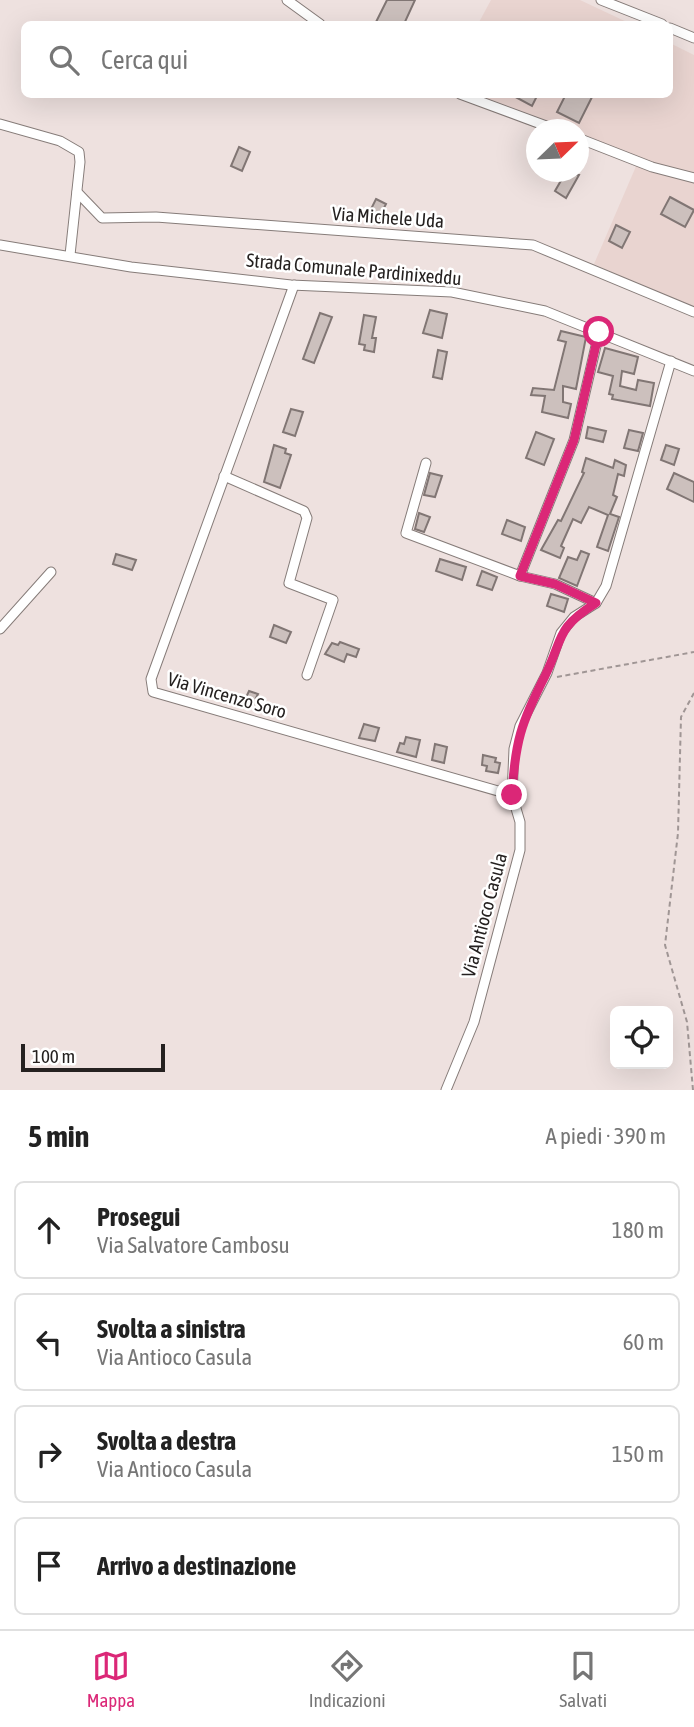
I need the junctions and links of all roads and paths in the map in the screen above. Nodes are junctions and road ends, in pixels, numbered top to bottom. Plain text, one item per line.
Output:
1 (288, 0) edge
2 (601, 0) edge
3 (316, 21) edge
4 (654, 21) edge
5 (673, 29) edge
6 (694, 37) edge
7 (471, 98) edge
8 (527, 119) edge
9 (0, 124) edge
10 (589, 142) edge
11 (694, 178) edge
12 (77, 192) junction
13 (0, 245) edge
14 (70, 255) junction
15 (294, 285) junction
16 (694, 312) edge
17 (599, 332) junction
18 (671, 361) junction
19 (694, 371) edge
20 (426, 463) dead end
21 (224, 476) junction
22 (51, 572) dead end
23 (520, 576) junction
24 (596, 603) junction
25 (0, 629) edge
26 (694, 652) edge
27 (547, 673) junction
28 (307, 675) dead end
29 (694, 693) edge
30 (512, 795) junction
31 (446, 1090) edge
32 (693, 1090) edge

1 - 3 street
2 - 4 street
5 - 6 street
7 - 8 street
9 - 12 street
10 - 11 street
12 - 14 street
12 - 16 street, Via Michele Uda
13 - 14 street, Strada Comunale Pardinixeddu
14 - 15 street, Strada Comunale Pardinixeddu
15 - 17 street, Strada Comunale Pardinixeddu
15 - 21 street, Via Vincenzo Soro
17 - 18 street, Strada Comunale Pardinixeddu
17 - 23 street
18 - 19 street, Strada Comunale Pardinixeddu
18 - 24 street, Via Antioco Casula
20 - 23 street
21 - 28 street
21 - 30 street, Via Vincenzo Soro
22 - 25 street
23 - 24 street
24 - 27 street, Via Antioco Casula
26 - 27 path
27 - 30 street, Via Antioco Casula
29 - 32 path
30 - 31 street, Via Antioco Casula

